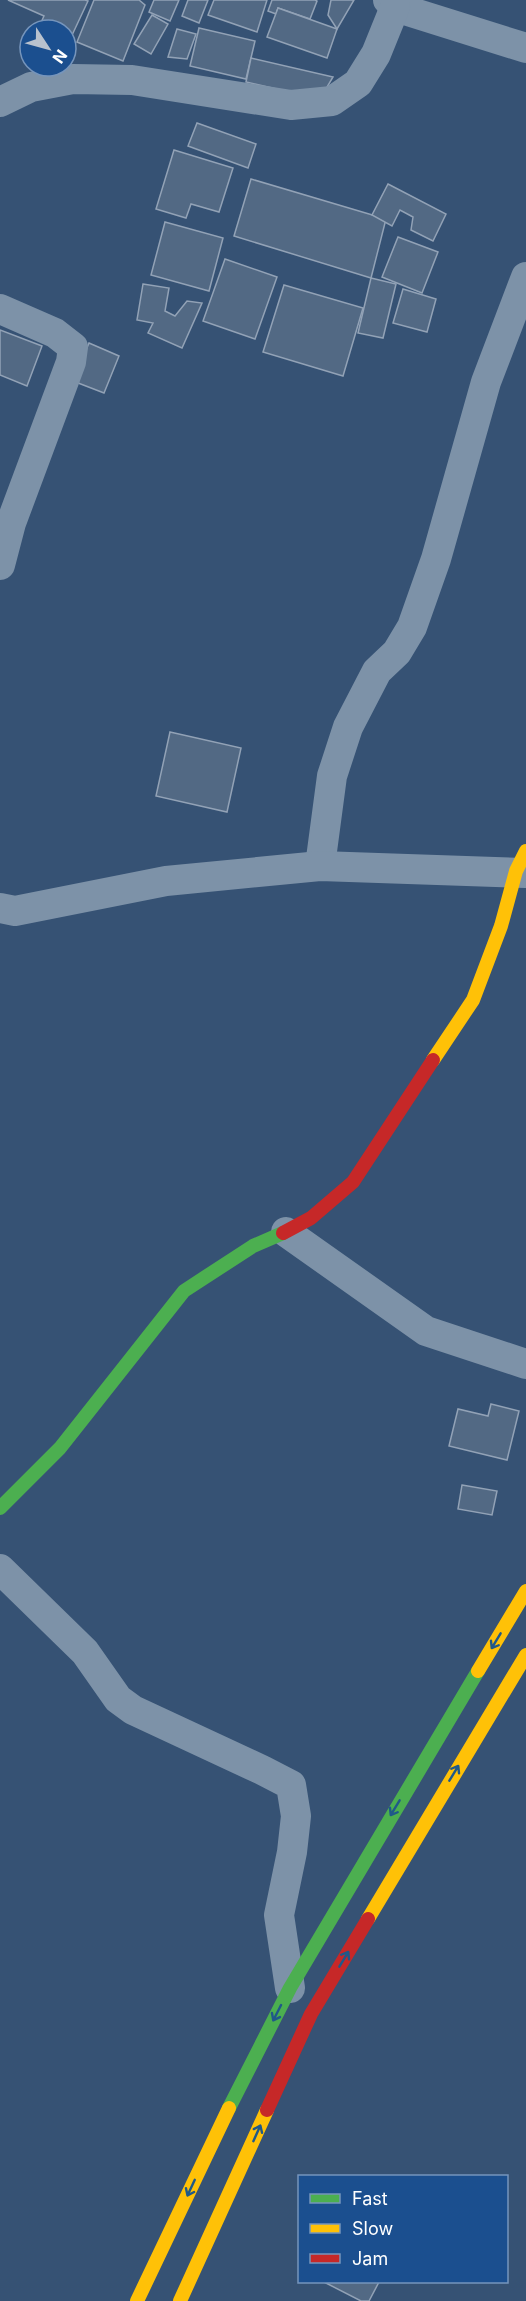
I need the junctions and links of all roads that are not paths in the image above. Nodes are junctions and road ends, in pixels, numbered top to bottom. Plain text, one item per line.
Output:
1 (392, 3) edge
2 (526, 48) edge
3 (0, 102) edge
4 (526, 277) edge
5 (0, 309) edge
6 (0, 566) edge
7 (523, 865) edge
8 (320, 866) junction
9 (0, 908) edge
10 (286, 1232) junction
11 (526, 1364) edge
12 (0, 1508) edge
13 (0, 1569) edge
14 (526, 1591) edge
15 (526, 1656) edge
16 (397, 1838) junction
17 (290, 1988) junction
18 (137, 2301) edge
19 (180, 2301) edge

1 - 2 street
1 - 3 street
4 - 8 street
5 - 6 street
7 - 8 street
7 - 10 street
8 - 9 street
10 - 11 street
10 - 12 street
13 - 17 street
14 -> 16 street
16 -> 15 street
16 - 17 street
19 -> 16 street
17 -> 18 street

